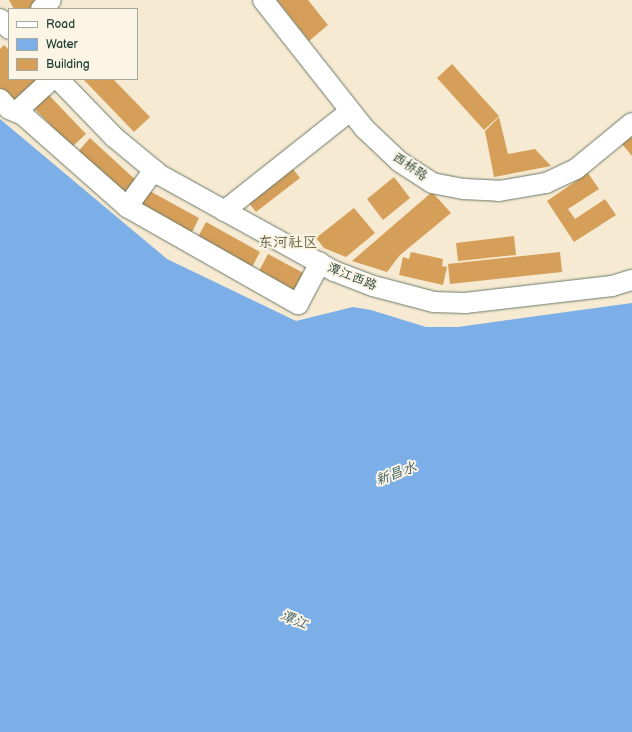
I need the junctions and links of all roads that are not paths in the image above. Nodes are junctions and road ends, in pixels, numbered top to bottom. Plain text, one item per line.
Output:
1 (51, 0) edge
2 (263, 0) edge
3 (42, 8) edge
4 (0, 20) edge
5 (8, 28) edge
6 (51, 80) edge
7 (59, 80) edge
8 (0, 99) edge
9 (350, 110) junction
10 (16, 112) junction
11 (632, 123) edge
12 (154, 170) junction
13 (128, 207) junction
14 (224, 211) junction
15 (320, 263) junction
16 (632, 280) edge

1 - 3 street
2 - 9 street, 西桥路
4 - 5 street
6 - 10 street
7 - 12 street, 潭江西路
8 - 10 street
9 - 11 street, 西桥路
9 - 14 street
10 - 13 street
12 - 13 street
12 - 14 street, 潭江西路
13 - 15 street
14 - 15 street, 潭江西路
15 - 16 street, 潭江西路

